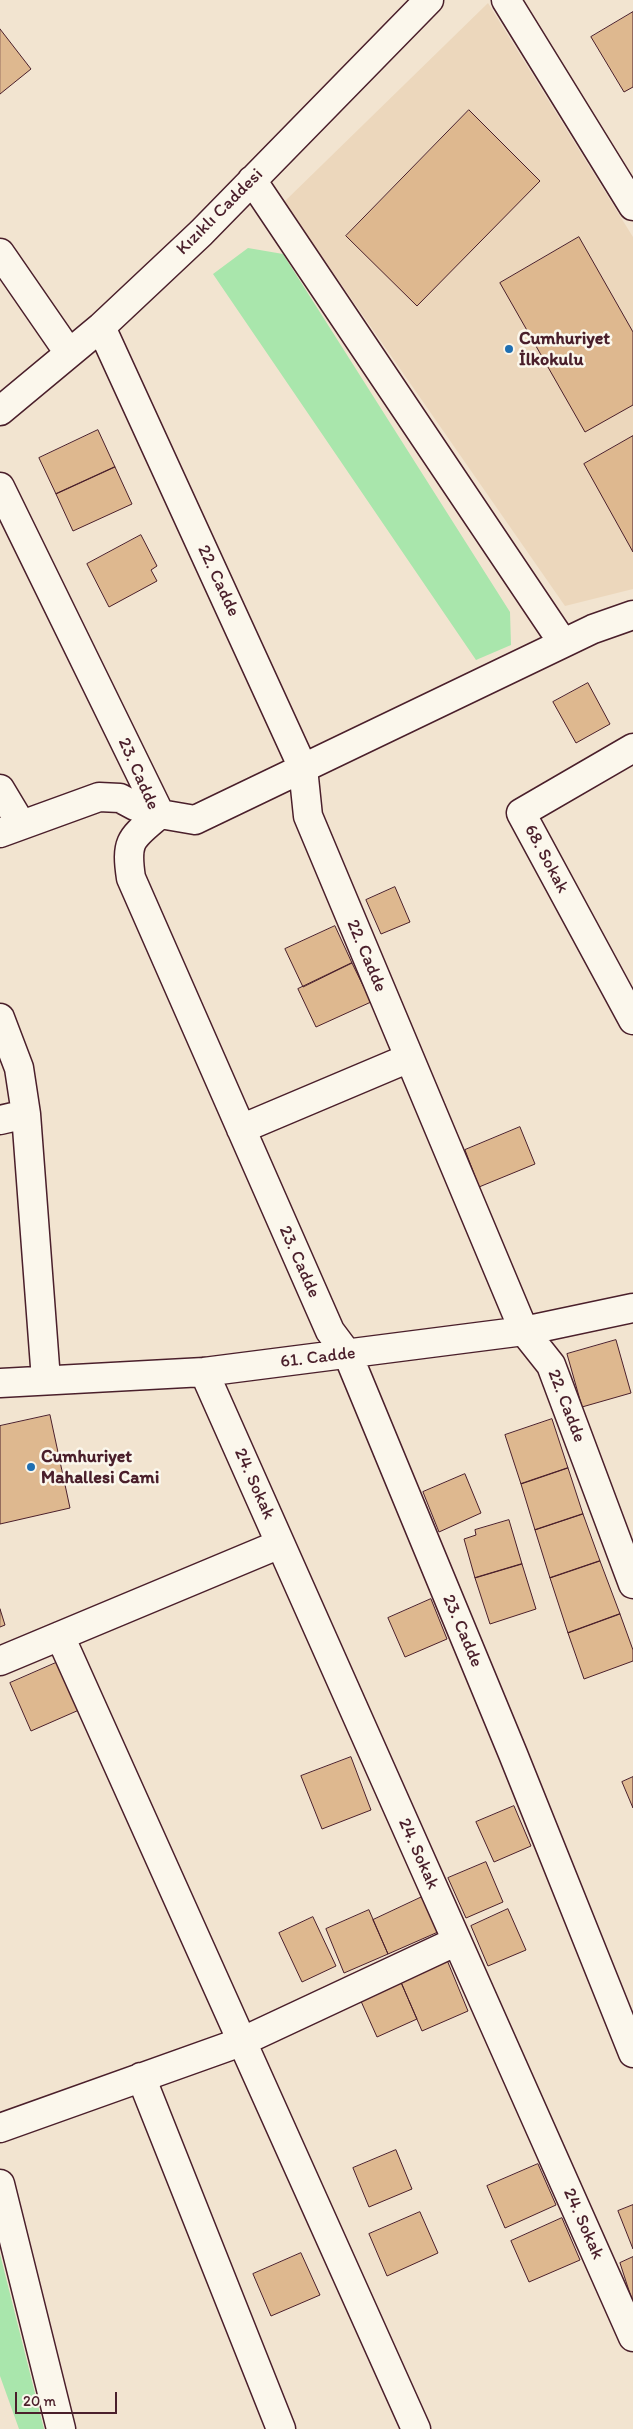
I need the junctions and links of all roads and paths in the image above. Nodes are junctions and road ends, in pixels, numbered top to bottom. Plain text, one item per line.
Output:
1 (429, 0) edge
2 (506, 0) edge
3 (252, 180) junction
4 (633, 206) edge
5 (0, 253) edge
6 (101, 327) junction
7 (69, 353) junction
8 (0, 411) edge
9 (0, 486) edge
10 (631, 621) edge
11 (563, 644) junction
12 (633, 748) edge
13 (303, 768) junction
14 (0, 789) edge
15 (160, 814) junction
16 (10, 829) edge
17 (0, 1018) edge
18 (633, 1020) edge
19 (409, 1058) junction
20 (13, 1117) edge
21 (241, 1129) junction
22 (633, 1308) edge
23 (524, 1331) junction
24 (348, 1354) junction
25 (204, 1372) junction
26 (46, 1380) junction
27 (0, 1383) edge
28 (280, 1544) junction
29 (633, 1584) edge
30 (60, 1636) junction
31 (0, 1661) edge
32 (457, 1941) junction
33 (241, 2042) junction
34 (633, 2053) edge
35 (141, 2078) junction
36 (0, 2128) edge
37 (0, 2184) edge
38 (633, 2336) edge
39 (61, 2429) edge
40 (282, 2429) edge
41 (416, 2429) edge

1 - 3 street, Kızıklı Caddesi
2 - 4 street
3 - 6 street, Kızıklı Caddesi
3 - 11 street
5 - 7 street
6 - 7 street, Kızıklı Caddesi
6 - 13 street, 22. Cadde
7 - 8 street, Kızıklı Caddesi
9 - 15 street, 23. Cadde
10 - 11 street
11 - 13 street
12 - 18 street, 68. Sokak
13 - 15 street
13 - 19 street, 22. Cadde
14 - 16 street
15 - 16 street
15 - 21 street, 23. Cadde
17 - 20 street
19 - 21 street
19 - 23 street, 22. Cadde
20 - 26 street
21 - 24 street, 23. Cadde
22 - 23 street, 61. Cadde
23 - 24 street, 61. Cadde
23 - 29 street, 22. Cadde
24 - 25 street, 61. Cadde
24 - 34 street, 23. Cadde
25 - 26 street, 61. Cadde
25 - 28 street, 24. Sokak
26 - 27 street, 61. Cadde
28 - 30 street
28 - 32 street, 24. Sokak
30 - 31 street
30 - 33 street
32 - 33 street
32 - 38 street, 24. Sokak
33 - 35 street
33 - 41 street
35 - 36 street
35 - 40 street
37 - 39 street

